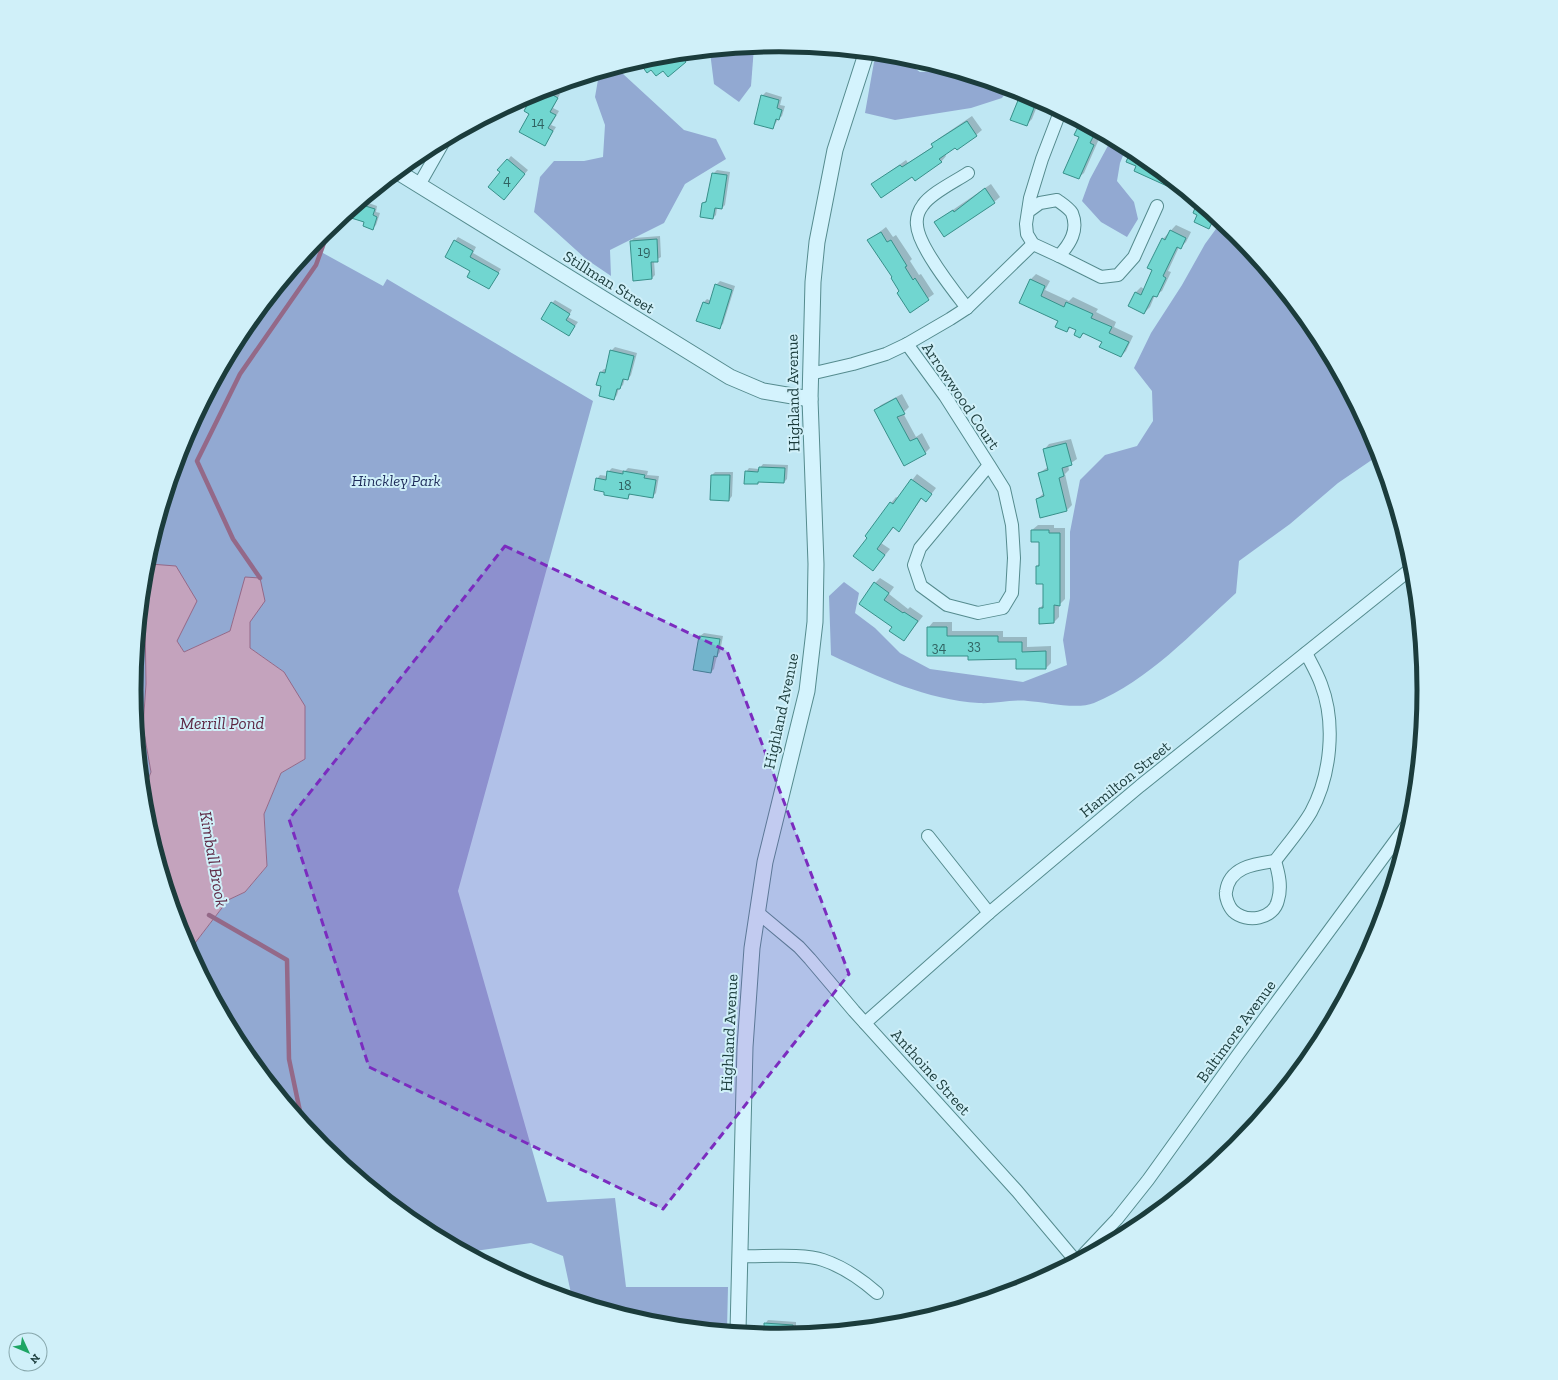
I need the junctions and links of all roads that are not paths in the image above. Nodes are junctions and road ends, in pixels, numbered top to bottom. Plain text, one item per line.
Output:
1 (865, 57) edge
2 (1058, 117) edge
3 (438, 151) edge
4 (968, 174) dead end
5 (403, 175) edge
6 (419, 185) junction
7 (1157, 206) dead end
8 (1029, 211) junction
9 (1033, 244) junction
10 (1059, 256) junction
11 (967, 308) junction
12 (907, 344) junction
13 (810, 374) junction
14 (810, 399) junction
15 (989, 465) junction
16 (1406, 573) edge
17 (1306, 653) junction
18 (1400, 835) edge
19 (928, 836) dead end
20 (1275, 861) junction
21 (757, 912) junction
22 (989, 912) junction
23 (865, 1023) junction
24 (1092, 1246) edge
25 (739, 1256) junction
26 (1072, 1256) edge
27 (878, 1294) dead end
28 (738, 1327) edge

1 - 13 street, Highland Avenue
2 - 8 street
3 - 6 street
4 - 11 street
5 - 6 street, Stillman Street
6 - 14 street, Stillman Street
7 - 10 street
8 - 9 street
8 - 10 street
9 - 10 street
9 - 11 street
11 - 12 street
12 - 13 street
12 - 15 street, Arrowwood Court
13 - 14 street, Highland Avenue
14 - 21 street, Highland Avenue
15 - 15 street, Arrowwood Court
16 - 17 street, Hamilton Street
17 - 20 street
17 - 22 street, Hamilton Street
18 - 24 street, Baltimore Avenue
19 - 22 street
20 - 20 street
21 - 23 street, Anthoine Street
21 - 25 street, Highland Avenue
22 - 23 street, Hamilton Street
23 - 26 street, Anthoine Street
25 - 27 street
25 - 28 street, Highland Avenue

